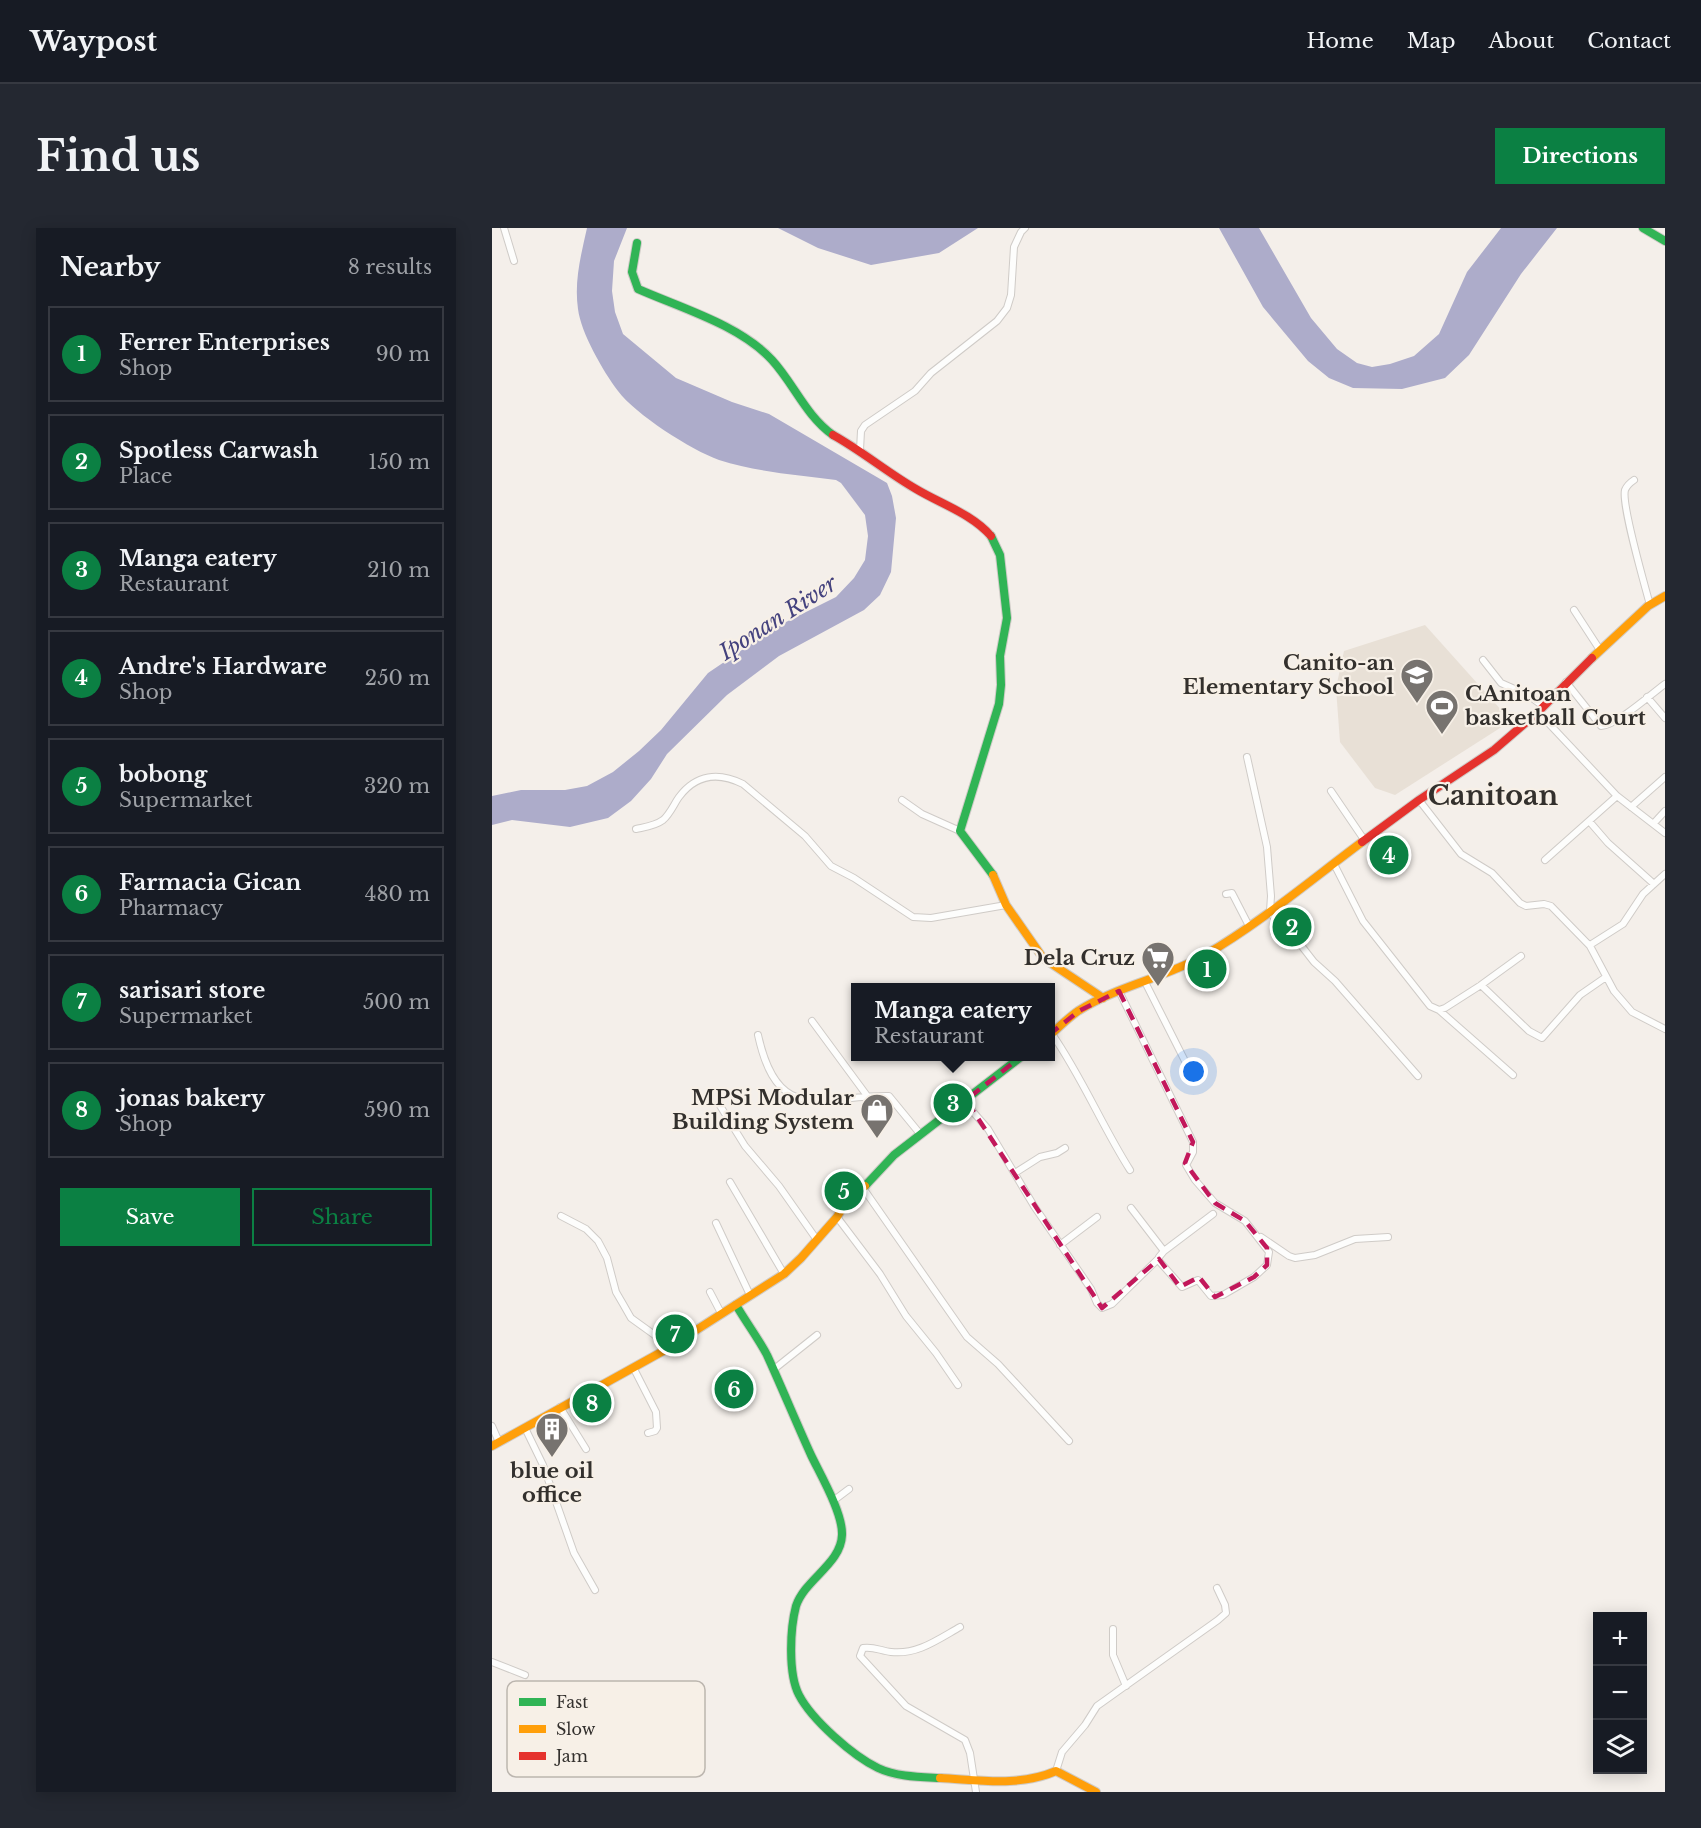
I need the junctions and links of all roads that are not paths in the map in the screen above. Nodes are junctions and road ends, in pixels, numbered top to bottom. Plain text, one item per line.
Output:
1 (504, 228) edge
2 (1025, 228) edge
3 (1643, 228) edge
4 (1665, 241) edge
5 (637, 243) dead end
6 (514, 261) dead end
7 (860, 450) junction
8 (1634, 480) dead end
9 (1665, 596) edge
10 (1650, 605) junction
11 (1574, 610) dead end
12 (1600, 650) junction
13 (1483, 660) dead end
14 (1566, 682) junction
15 (1665, 684) edge
16 (1647, 697) junction
17 (1540, 709) junction
18 (1665, 718) edge
19 (1247, 757) dead end
20 (1665, 777) edge
21 (1331, 791) dead end
22 (1617, 796) junction
23 (902, 800) dead end
24 (1419, 800) junction
25 (1631, 807) junction
26 (1665, 811) edge
27 (1588, 821) junction
28 (1654, 823) junction
29 (636, 829) dead end
30 (960, 831) junction
31 (1665, 832) edge
32 (1365, 841) junction
33 (1545, 860) dead end
34 (1334, 864) junction
35 (1665, 874) edge
36 (1654, 884) junction
37 (1226, 894) dead end
38 (1006, 905) junction
39 (1270, 911) junction
40 (1249, 926) junction
41 (1590, 945) junction
42 (1521, 956) dead end
43 (1606, 977) junction
44 (1145, 982) junction
45 (1481, 985) junction
46 (1119, 991) junction
47 (1103, 998) junction
48 (1439, 1010) junction
49 (812, 1021) dead end
50 (1665, 1029) edge
51 (1055, 1031) edge
52 (758, 1035) dead end
53 (1055, 1040) edge
54 (1016, 1061) edge
55 (1188, 1067) dead end
56 (1513, 1075) dead end
57 (1418, 1076) dead end
58 (868, 1097) junction
59 (966, 1100) junction
60 (719, 1104) dead end
61 (921, 1135) junction
62 (1065, 1148) dead end
63 (1130, 1170) dead end
64 (1015, 1173) junction
65 (730, 1182) dead end
66 (863, 1188) junction
67 (1131, 1208) dead end
68 (1213, 1214) dead end
69 (561, 1216) dead end
70 (837, 1216) junction
71 (1097, 1217) dead end
72 (716, 1223) dead end
73 (1258, 1236) junction
74 (1388, 1237) dead end
75 (817, 1240) junction
76 (1060, 1245) junction
77 (1164, 1251) junction
78 (1158, 1259) junction
79 (784, 1274) junction
80 (710, 1292) dead end
81 (750, 1295) junction
82 (736, 1305) junction
83 (721, 1313) junction
84 (817, 1335) dead end
85 (665, 1350) junction
86 (633, 1367) junction
87 (773, 1370) junction
88 (958, 1385) dead end
89 (560, 1407) junction
90 (492, 1426) edge
91 (525, 1428) junction
92 (648, 1433) dead end
93 (1069, 1442) dead end
94 (495, 1444) edge
95 (586, 1449) dead end
96 (849, 1489) dead end
97 (833, 1501) junction
98 (1216, 1588) dead end
99 (595, 1590) dead end
100 (960, 1627) dead end
101 (1113, 1629) dead end
102 (492, 1662) edge
103 (525, 1675) dead end
104 (1126, 1686) junction
105 (1056, 1771) junction
106 (975, 1781) junction
107 (975, 1792) edge
108 (1096, 1792) edge

1 - 6 street
2 - 7 street
3 - 4 street
5 - 7 street
7 - 30 street
8 - 10 street
9 - 10 street
10 - 12 street
11 - 12 street
12 - 14 street
13 - 17 street
14 - 16 street
14 - 17 street
15 - 16 street
16 - 18 street
17 - 22 street
17 - 24 street
19 - 39 street
20 - 25 street
21 - 32 street
22 - 25 street
22 - 27 street
23 - 30 street
24 - 32 street
24 - 41 street
25 - 28 street
26 - 28 street
27 - 33 street
27 - 36 street
28 - 31 street
29 - 38 street
30 - 38 street
32 - 34 street
34 - 39 street
34 - 48 street
35 - 36 street
36 - 41 street
37 - 40 street
38 - 47 street
39 - 40 street
39 - 57 street
40 - 44 street
41 - 43 street
42 - 45 street
43 - 45 street
43 - 50 street
44 - 46 street
44 - 55 street
45 - 48 street
46 - 47 street
46 - 73 street
47 - 51 street
48 - 56 street
49 - 58 street
52 - 58 street
53 - 63 street
54 - 59 street
58 - 61 street
59 - 61 street
59 - 64 street
60 - 75 street
61 - 66 street
62 - 64 street
64 - 76 street
65 - 79 street
66 - 70 street
66 - 93 street
67 - 77 street
68 - 77 street
69 - 85 street
70 - 75 street
70 - 88 street
71 - 76 street
72 - 81 street
73 - 74 street
73 - 78 street
75 - 79 street
76 - 78 street
77 - 78 street
79 - 81 street
80 - 83 street
81 - 82 street
82 - 83 street
82 - 87 street
83 - 85 street
84 - 87 street
85 - 86 street
86 - 89 street
86 - 92 street
87 - 97 street
89 - 91 street
89 - 95 street
90 - 94 street
91 - 94 street
91 - 99 street
96 - 97 street
97 - 106 street
98 - 104 street
100 - 106 street
101 - 104 street
102 - 103 street
104 - 105 street
105 - 106 street
105 - 108 street
106 - 107 street

